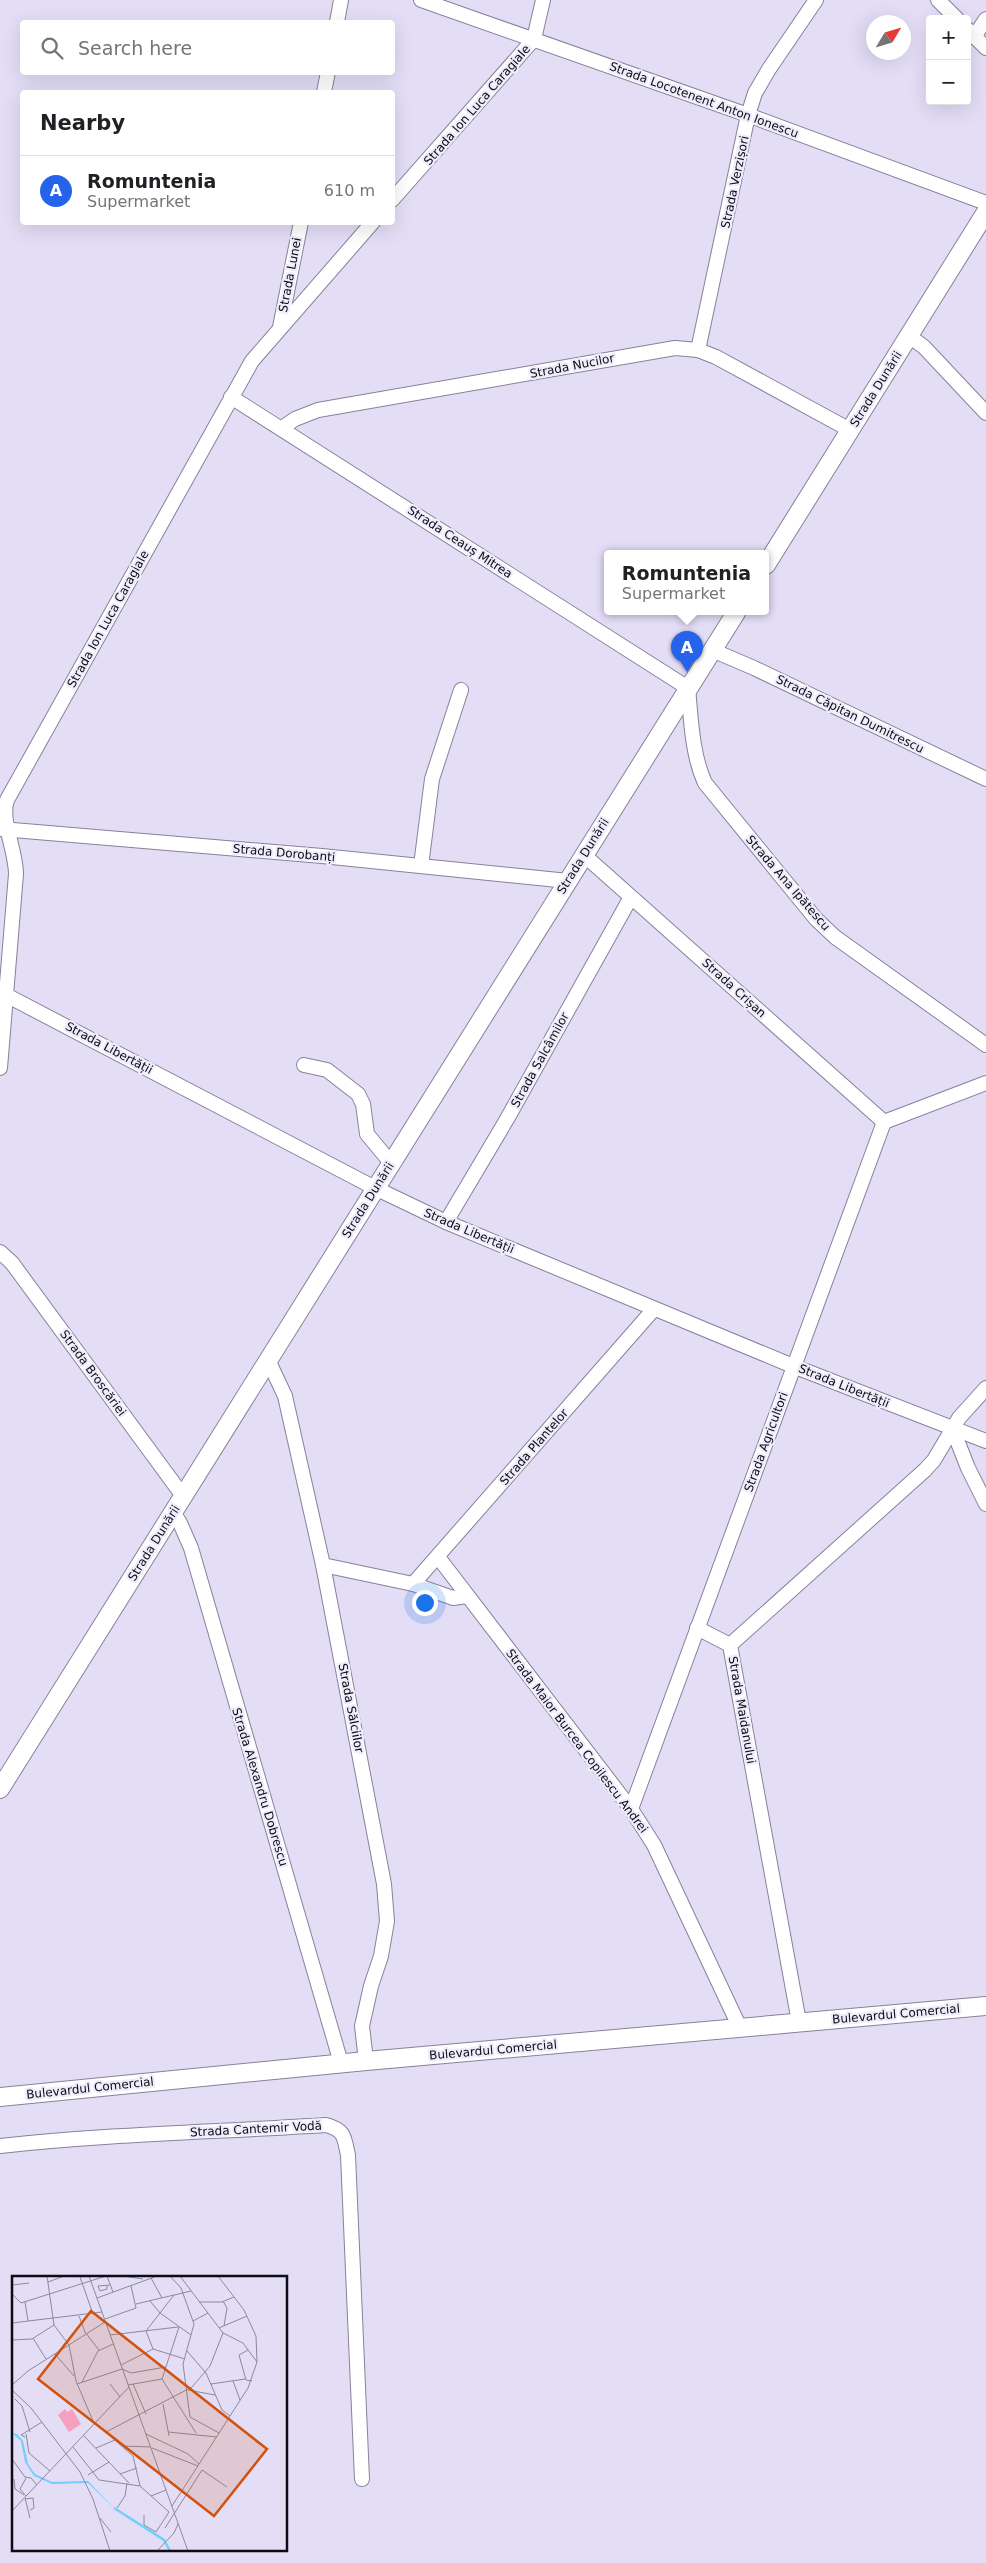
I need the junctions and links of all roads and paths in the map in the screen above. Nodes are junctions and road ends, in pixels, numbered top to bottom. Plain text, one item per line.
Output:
1 (341, 0) edge
2 (422, 0) edge
3 (543, 0) edge
4 (816, 0) edge
5 (938, 0) edge
6 (953, 15) edge
7 (986, 19) edge
8 (337, 20) edge
9 (971, 33) edge
10 (534, 39) junction
11 (986, 48) edge
12 (327, 75) edge
13 (324, 90) edge
14 (748, 115) junction
15 (395, 197) edge
16 (986, 203) edge
17 (986, 212) edge
18 (299, 225) edge
19 (370, 225) edge
20 (280, 328) junction
21 (909, 336) junction
22 (698, 350) junction
23 (231, 397) junction
24 (986, 413) edge
25 (282, 428) junction
26 (850, 430) junction
27 (769, 560) edge
28 (734, 615) edge
29 (712, 650) junction
30 (688, 688) junction
31 (461, 690) dead end
32 (986, 779) edge
33 (4, 830) edge
34 (584, 855) junction
35 (421, 866) junction
36 (568, 881) junction
37 (631, 897) junction
38 (4, 994) junction
39 (986, 1045) edge
40 (304, 1065) dead end
41 (0, 1068) edge
42 (986, 1083) edge
43 (884, 1122) junction
44 (390, 1163) junction
45 (375, 1188) junction
46 (446, 1222) junction
47 (0, 1252) edge
48 (654, 1309) junction
49 (268, 1360) junction
50 (793, 1366) junction
51 (986, 1388) edge
52 (953, 1430) junction
53 (986, 1441) edge
54 (183, 1496) junction
55 (986, 1504) edge
56 (173, 1512) junction
57 (438, 1557) junction
58 (323, 1566) junction
59 (413, 1584) junction
60 (467, 1596) junction
61 (697, 1628) junction
62 (730, 1645) junction
63 (0, 1789) edge
64 (631, 1809) junction
65 (986, 2006) edge
66 (799, 2022) junction
67 (740, 2028) junction
68 (366, 2061) junction
69 (342, 2063) junction
70 (0, 2097) edge
71 (0, 2146) edge
72 (362, 2479) dead end

1 - 8 street
2 - 10 street, Strada Locotenent Anton Ionescu
3 - 10 street, Strada Ion Luca Caragiale
4 - 14 street, Strada Verzișori
5 - 6 street
7 - 9 street
9 - 11 street
10 - 14 street, Strada Locotenent Anton Ionescu
10 - 15 street, Strada Ion Luca Caragiale
12 - 13 street
14 - 16 street, Strada Locotenent Anton Ionescu
14 - 22 street, Strada Verzișori
17 - 21 main road, Strada Dunării
18 - 20 street, Strada Lunei
19 - 20 street, Strada Ion Luca Caragiale
20 - 23 street, Strada Ion Luca Caragiale
21 - 24 street
21 - 26 main road, Strada Dunării
22 - 25 street, Strada Nucilor
22 - 26 street, Strada Nucilor
23 - 25 street, Strada Ceauș Mitrea
23 - 33 street, Strada Ion Luca Caragiale
25 - 30 street, Strada Ceauș Mitrea
26 - 27 main road, Strada Dunării
28 - 29 main road, Strada Dunării
29 - 30 main road, Strada Dunării
29 - 32 street, Strada Căpitan Dumitrescu
30 - 34 main road, Strada Dunării
30 - 39 street, Strada Ana Ipătescu
31 - 35 street
33 - 35 street, Strada Dorobanți
33 - 38 street, Strada Ion Luca Caragiale
34 - 36 main road, Strada Dunării
34 - 37 street, Strada Crișan
35 - 36 street, Strada Dorobanți
36 - 44 main road, Strada Dunării
37 - 43 street, Strada Crișan
37 - 46 street, Strada Salcâmilor
38 - 41 street, Strada Ion Luca Caragiale
38 - 45 street, Strada Libertății
40 - 44 street
42 - 43 street
43 - 50 street, Strada Agricultori
44 - 45 main road, Strada Dunării
45 - 46 street, Strada Libertății
45 - 49 main road, Strada Dunării
46 - 48 street, Strada Libertății
47 - 54 street, Strada Broscăriei
48 - 50 street, Strada Libertății
48 - 57 street, Strada Plantelor
49 - 54 main road, Strada Dunării
49 - 58 street, Strada Sălciilor
50 - 52 street, Strada Libertății
50 - 61 street, Strada Agricultori
51 - 52 street, Strada Maidanului
52 - 53 street, Strada Libertății
52 - 55 street
52 - 62 street, Strada Maidanului
54 - 56 main road, Strada Dunării
56 - 63 main road, Strada Dunării
56 - 69 street, Strada Alexandru Dobrescu
57 - 59 street, Strada Plantelor
57 - 60 street, Strada Maior Burcea Copilescu Andrei
58 - 59 street
58 - 68 street, Strada Sălciilor
59 - 60 street
60 - 64 street, Strada Maior Burcea Copilescu Andrei
61 - 62 street
61 - 64 street, Strada Agricultori
62 - 66 street, Strada Maidanului
64 - 67 street, Strada Maior Burcea Copilescu Andrei
65 - 66 main road, Bulevardul Comercial
66 - 67 main road, Bulevardul Comercial
67 - 68 main road, Bulevardul Comercial
68 - 69 main road, Bulevardul Comercial
69 - 70 main road, Bulevardul Comercial
71 - 72 street, Strada Cantemir Vodă

